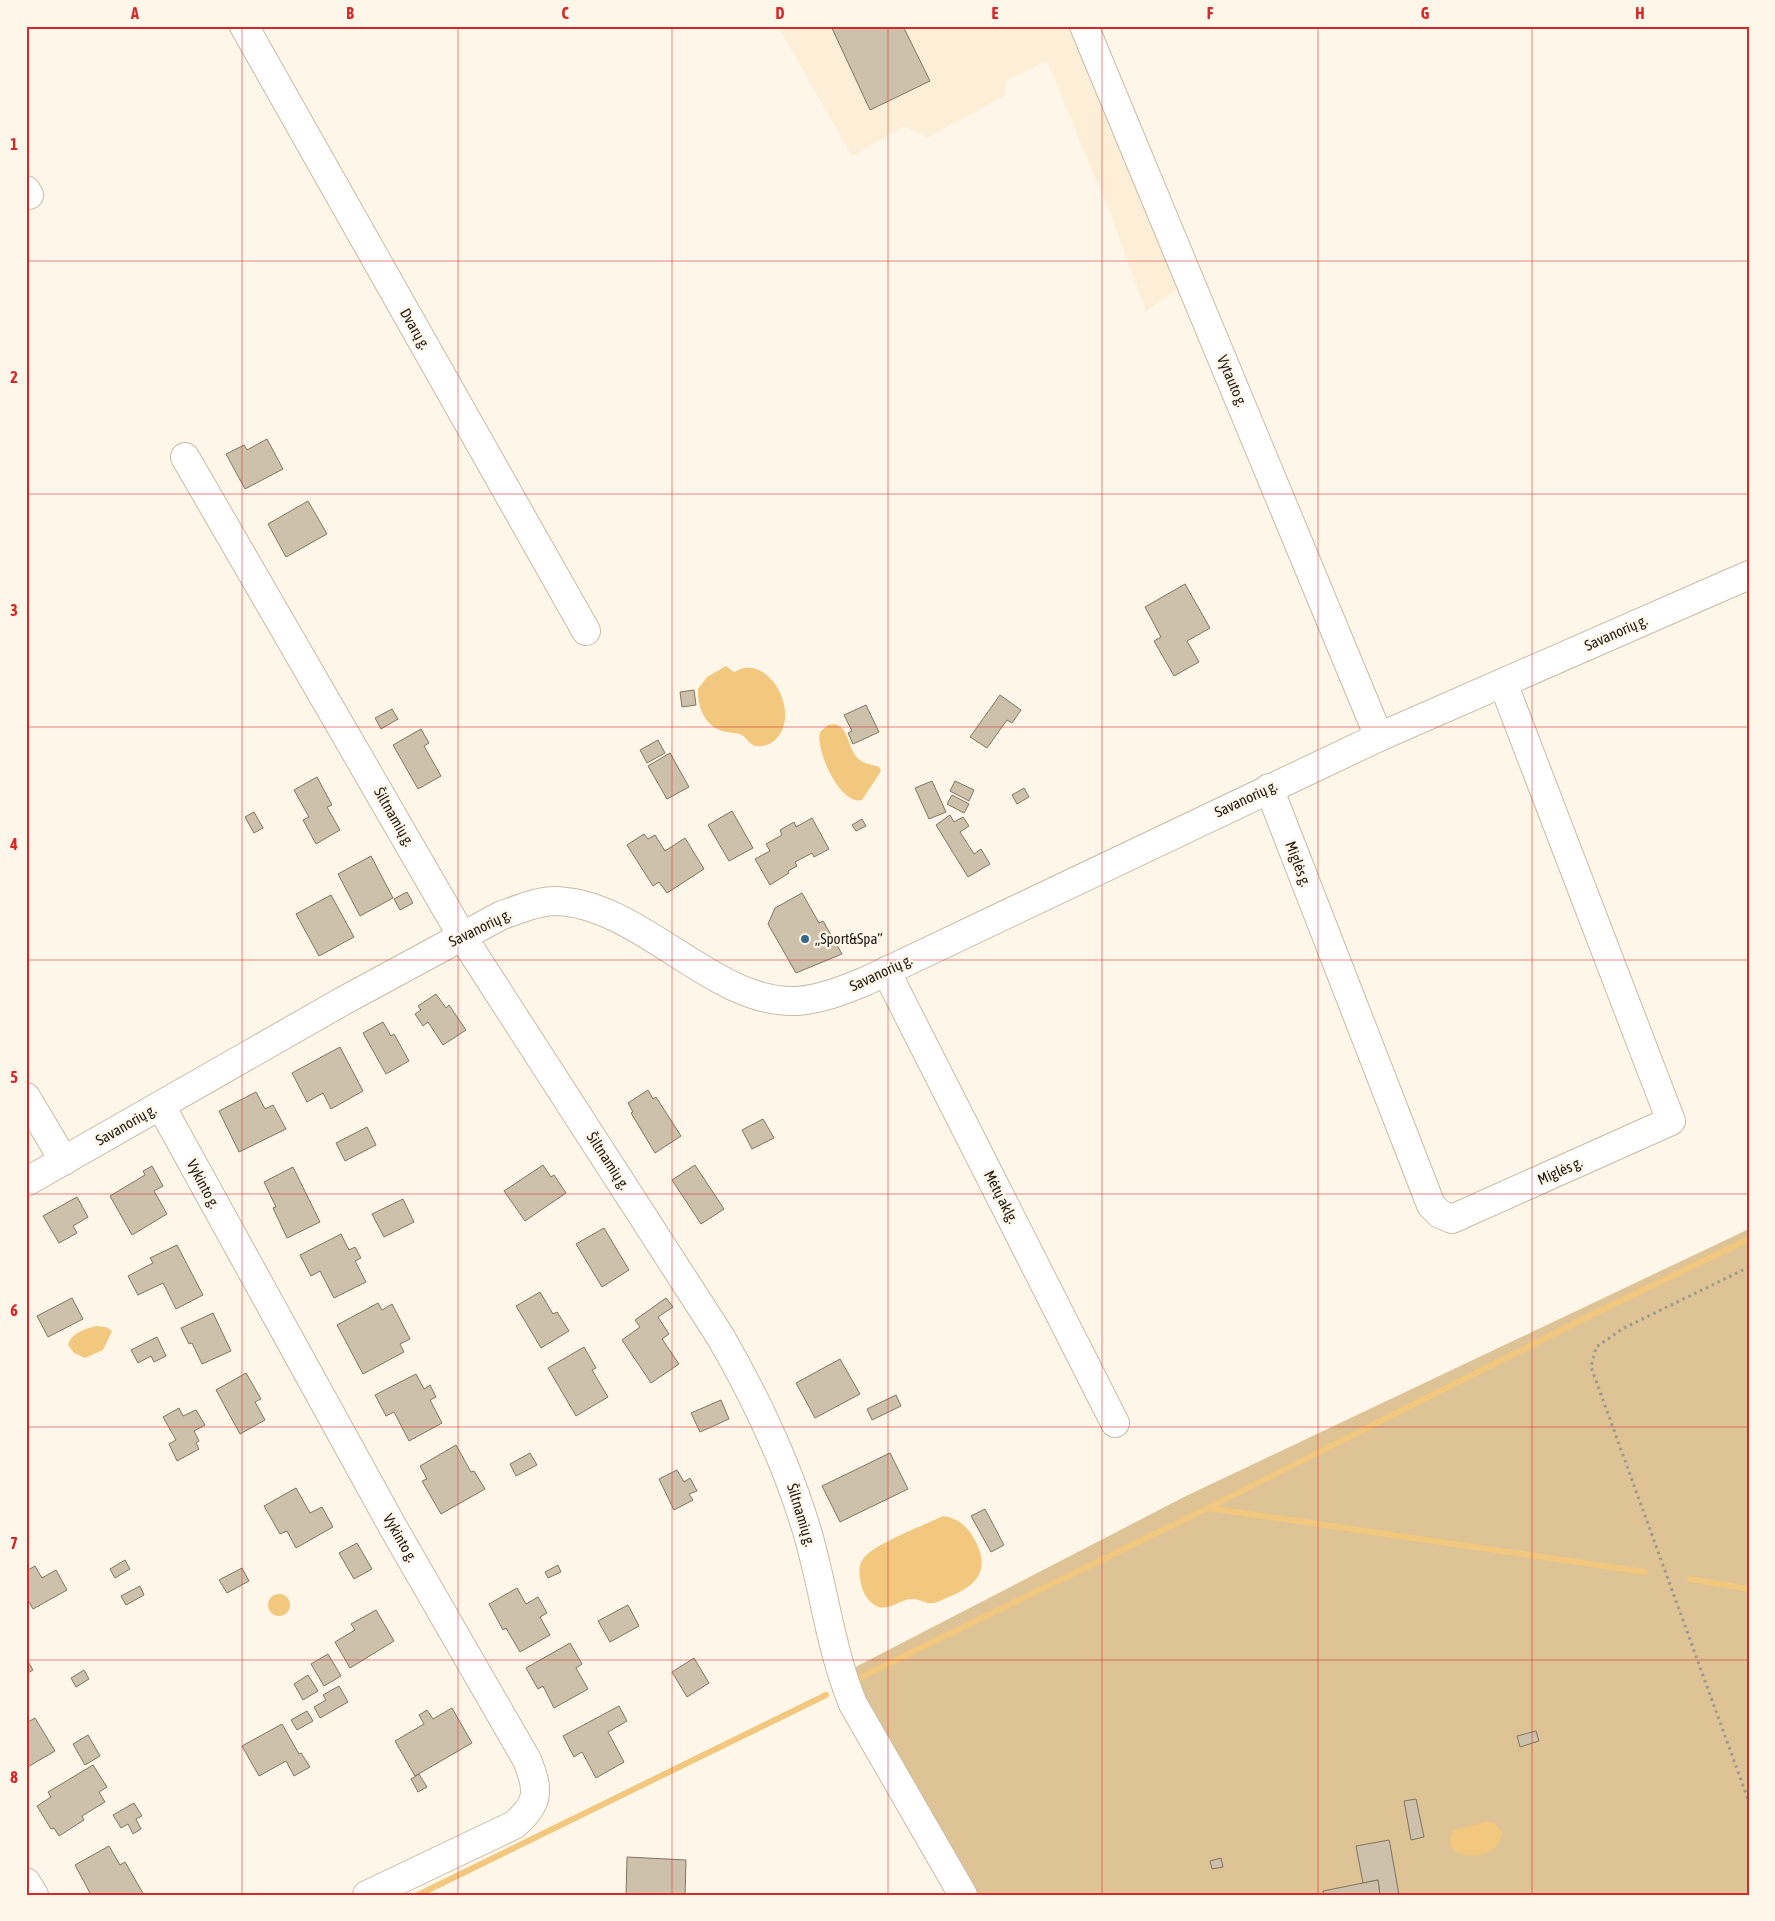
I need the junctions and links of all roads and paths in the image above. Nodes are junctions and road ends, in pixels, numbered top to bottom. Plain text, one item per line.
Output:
1 (244, 26) edge
2 (1084, 26) edge
3 (186, 457) dead end
4 (1749, 575) edge
5 (586, 631) dead end
6 (1502, 683) junction
7 (1379, 736) junction
8 (1269, 788) junction
9 (462, 936) junction
10 (886, 971) junction
11 (26, 1098) edge
12 (161, 1106) junction
13 (64, 1161) junction
14 (26, 1182) edge
15 (1749, 1267) edge
16 (1115, 1423) dead end
17 (1749, 1802) edge
18 (26, 1882) edge
19 (34, 1895) edge
20 (366, 1895) edge
21 (963, 1895) edge

1 - 5 street, Dvarų g.
2 - 7 street, Vytauto g.
3 - 9 street, Šiltnamių g.
4 - 6 street, Savanorių g.
6 - 7 street, Savanorių g.
6 - 8 street, Miglės g.
7 - 8 street, Savanorių g.
8 - 10 street, Savanorių g.
9 - 10 street, Savanorių g.
9 - 12 street, Savanorių g.
9 - 21 street, Šiltnamių g.
10 - 16 street, Mėtų aklg.
11 - 13 street
12 - 13 street, Savanorių g.
12 - 20 street, Vykinto g.
13 - 14 street, Savanorių g.
15 - 17 path
18 - 19 street

